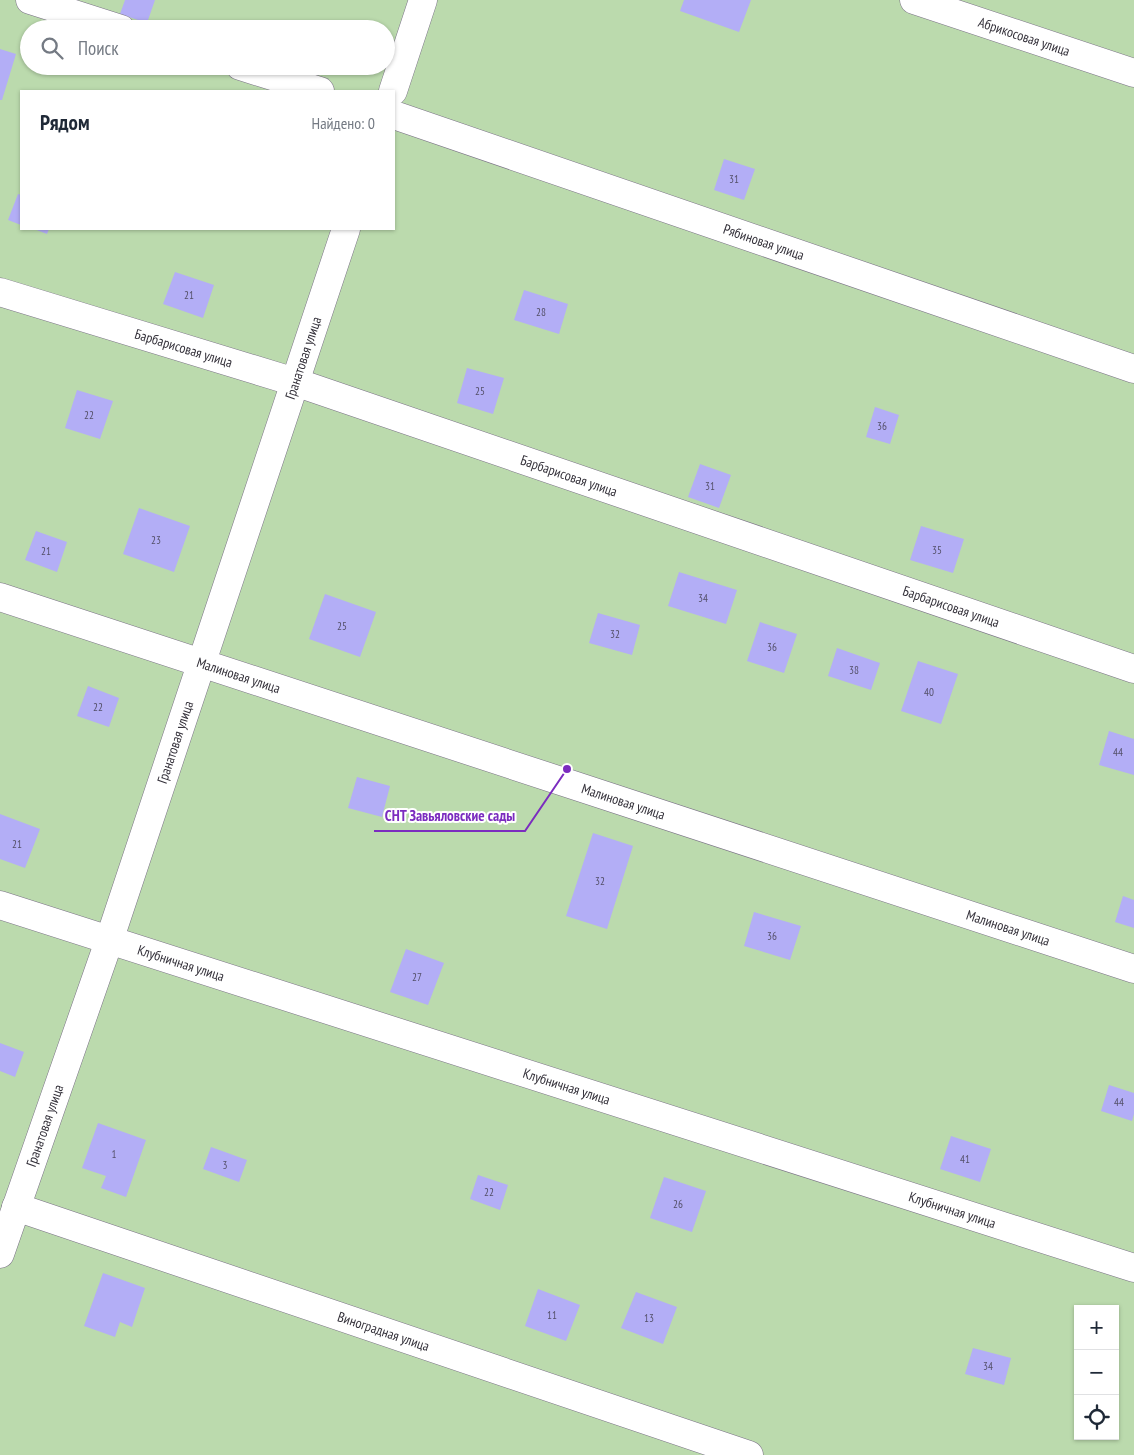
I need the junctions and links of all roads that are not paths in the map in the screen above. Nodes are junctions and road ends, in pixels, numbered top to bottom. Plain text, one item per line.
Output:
1 (30, 0) edge
2 (423, 0) edge
3 (914, 0) edge
4 (93, 20) edge
5 (1134, 74) edge
6 (269, 75) edge
7 (317, 90) edge
8 (393, 90) edge
9 (395, 115) edge
10 (346, 230) edge
11 (0, 292) edge
12 (1134, 369) edge
13 (295, 382) junction
14 (0, 598) edge
15 (201, 664) junction
16 (1134, 669) edge
17 (0, 905) edge
18 (109, 941) junction
19 (1134, 968) edge
20 (16, 1207) junction
21 (0, 1254) edge
22 (1134, 1268) edge
23 (749, 1455) edge

1 - 4 street
2 - 8 street
3 - 5 street, Абрикосовая улица
6 - 7 street
9 - 12 street, Рябиновая улица
10 - 13 street, Гранатовая улица
11 - 13 street, Барбарисовая улица
13 - 15 street, Гранатовая улица
13 - 16 street, Барбарисовая улица
14 - 15 street, Малиновая улица
15 - 18 street, Гранатовая улица
15 - 19 street, Малиновая улица
17 - 18 street, Клубничная улица
18 - 20 street, Гранатовая улица
18 - 22 street, Клубничная улица
20 - 21 street, Гранатовая улица
20 - 23 street, Виноградная улица

